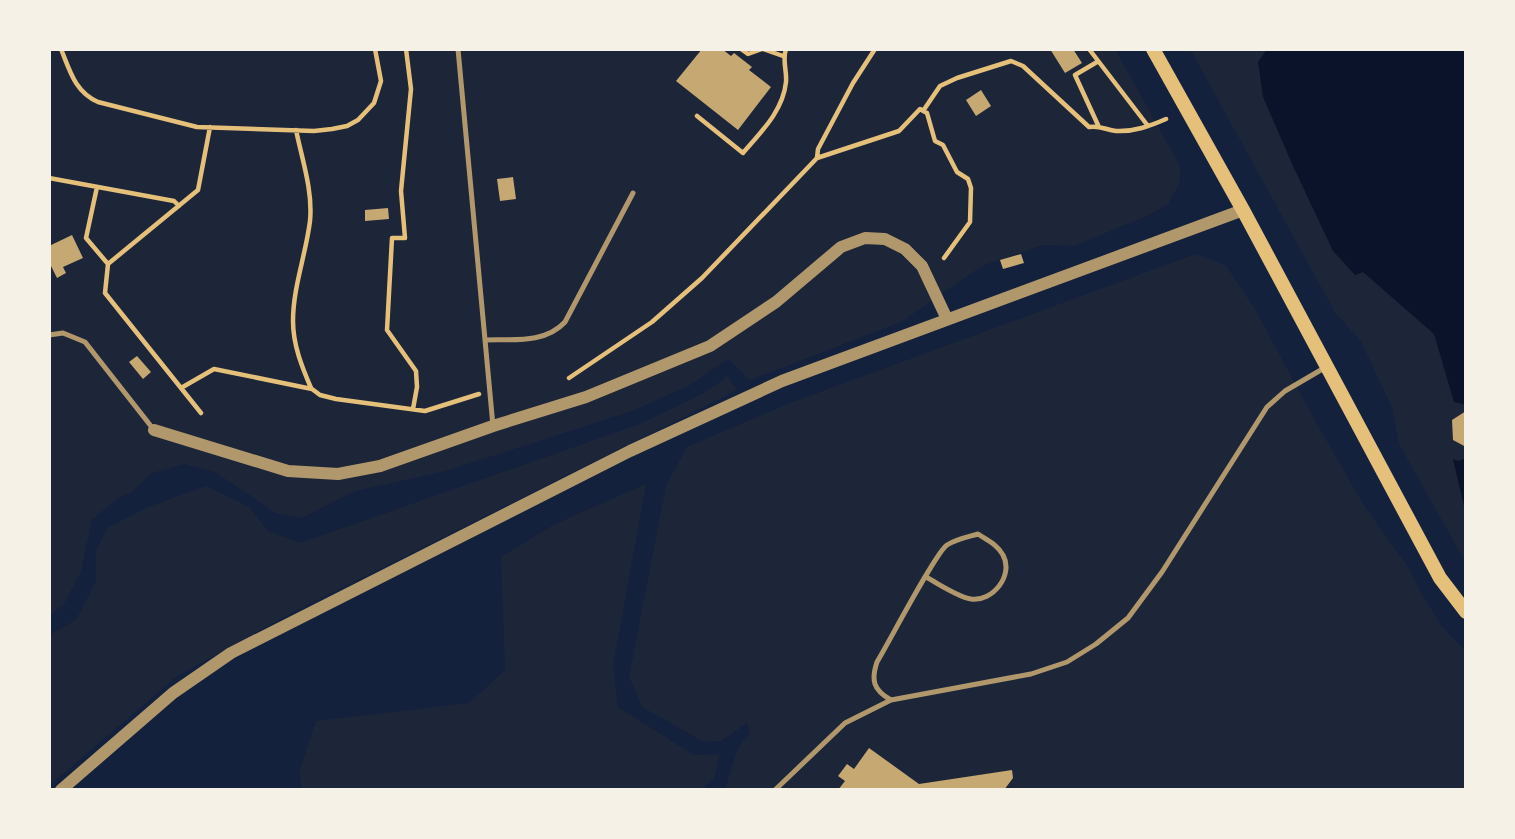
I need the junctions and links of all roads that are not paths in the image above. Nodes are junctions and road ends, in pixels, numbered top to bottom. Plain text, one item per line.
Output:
1 (458, 49) edge
2 (1153, 49) edge
3 (633, 193) dead end
4 (1244, 210) junction
5 (947, 319) junction
6 (49, 335) edge
7 (485, 340) junction
8 (1326, 367) junction
9 (493, 426) junction
10 (154, 430) joint
11 (926, 577) junction
12 (1466, 612) edge
13 (891, 700) junction
14 (61, 790) edge
15 (775, 790) edge

1 - 7 lane
2 - 4 main road
3 - 7 lane
4 - 5 street
4 - 8 main road
5 - 9 street
5 - 14 street
6 - 10 lane
7 - 9 lane
8 - 12 main road
8 - 13 lane
9 - 10 street
11 - 11 lane
11 - 13 lane
13 - 15 lane

